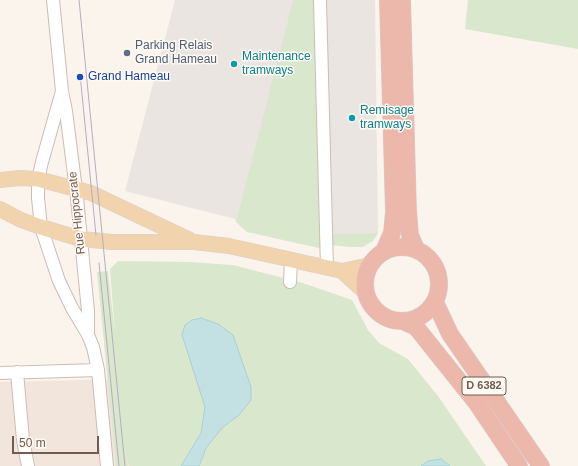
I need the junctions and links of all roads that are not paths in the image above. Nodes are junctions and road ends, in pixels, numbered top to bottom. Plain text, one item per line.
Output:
1 (53, 0) edge
2 (320, 0) edge
3 (388, 0) edge
4 (402, 0) edge
5 (62, 91) junction
6 (38, 179) junction
7 (0, 180) edge
8 (75, 188) junction
9 (0, 209) edge
10 (41, 227) junction
11 (81, 239) junction
12 (194, 242) junction
13 (416, 249) junction
14 (384, 251) junction
15 (291, 260) junction
16 (370, 265) junction
17 (335, 269) junction
18 (290, 282) dead end
19 (366, 294) junction
20 (435, 302) junction
21 (403, 321) junction
22 (88, 334) junction
23 (98, 370) junction
24 (17, 372) junction
25 (0, 373) edge
26 (28, 466) edge
27 (107, 466) edge
28 (519, 466) edge
29 (541, 466) edge

1 - 5 street, Rue Hippocrate
2 - 17 street
3 - 14 highway
4 - 13 highway
5 - 6 street, Rue Hippocrate
5 - 8 street, Rue Hippocrate
6 - 7 main road
6 - 8 main road
6 - 10 street, Rue Hippocrate
8 - 11 street, Rue Hippocrate
8 - 12 main road
9 - 10 main road
10 - 11 main road
10 - 22 street, Rue Hippocrate
11 - 12 main road
11 - 22 street, Rue Hippocrate
12 - 15 main road
13 - 14 highway
13 - 20 highway
14 - 16 highway
15 - 17 main road
15 - 18 street
16 - 17 main road
16 - 19 highway
17 - 19 main road
19 - 21 highway
20 - 21 highway
20 - 29 highway, D 6382
21 - 28 highway, D 6382
22 - 23 street, Rue Hippocrate
23 - 24 street
23 - 27 street, Rue Hippocrate
24 - 25 street
24 - 26 street

